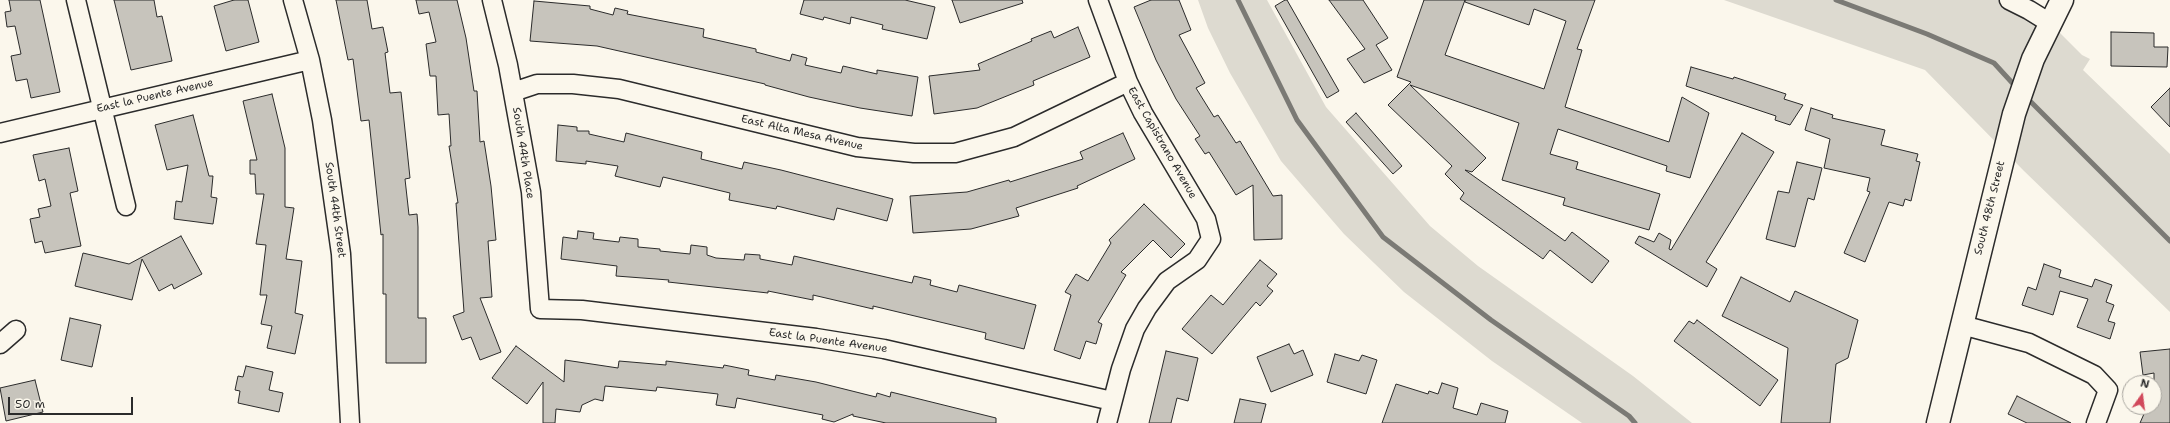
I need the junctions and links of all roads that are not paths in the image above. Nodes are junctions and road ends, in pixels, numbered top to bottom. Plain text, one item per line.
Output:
1 (76, 0) edge
2 (293, 0) edge
3 (492, 0) edge
4 (1098, 0) edge
5 (2009, 0) edge
6 (2062, 0) edge
7 (2050, 23) junction
8 (310, 60) junction
9 (1128, 82) junction
10 (513, 92) junction
11 (102, 108) junction
12 (0, 133) edge
13 (126, 206) dead end
14 (540, 309) joint
15 (1962, 325) junction
16 (16, 330) dead end
17 (0, 344) edge
18 (1112, 401) junction
19 (350, 423) edge
20 (1107, 423) edge
21 (1938, 423) edge
22 (2096, 423) edge

1 - 11 street
2 - 8 street, South 44th Street
3 - 10 street, South 44th Place
4 - 9 street, East Capistrano Avenue
5 - 7 street
6 - 7 main road, South 48th Street
7 - 15 main road, South 48th Street
8 - 11 street, East la Puente Avenue
8 - 19 street, South 44th Street
9 - 10 street, East Alta Mesa Avenue
9 - 18 street, East Capistrano Avenue
10 - 14 street, South 44th Place
11 - 12 street, East la Puente Avenue
11 - 13 street
14 - 18 street, East la Puente Avenue
15 - 21 main road, South 48th Street
15 - 22 street
16 - 17 street
18 - 20 street

